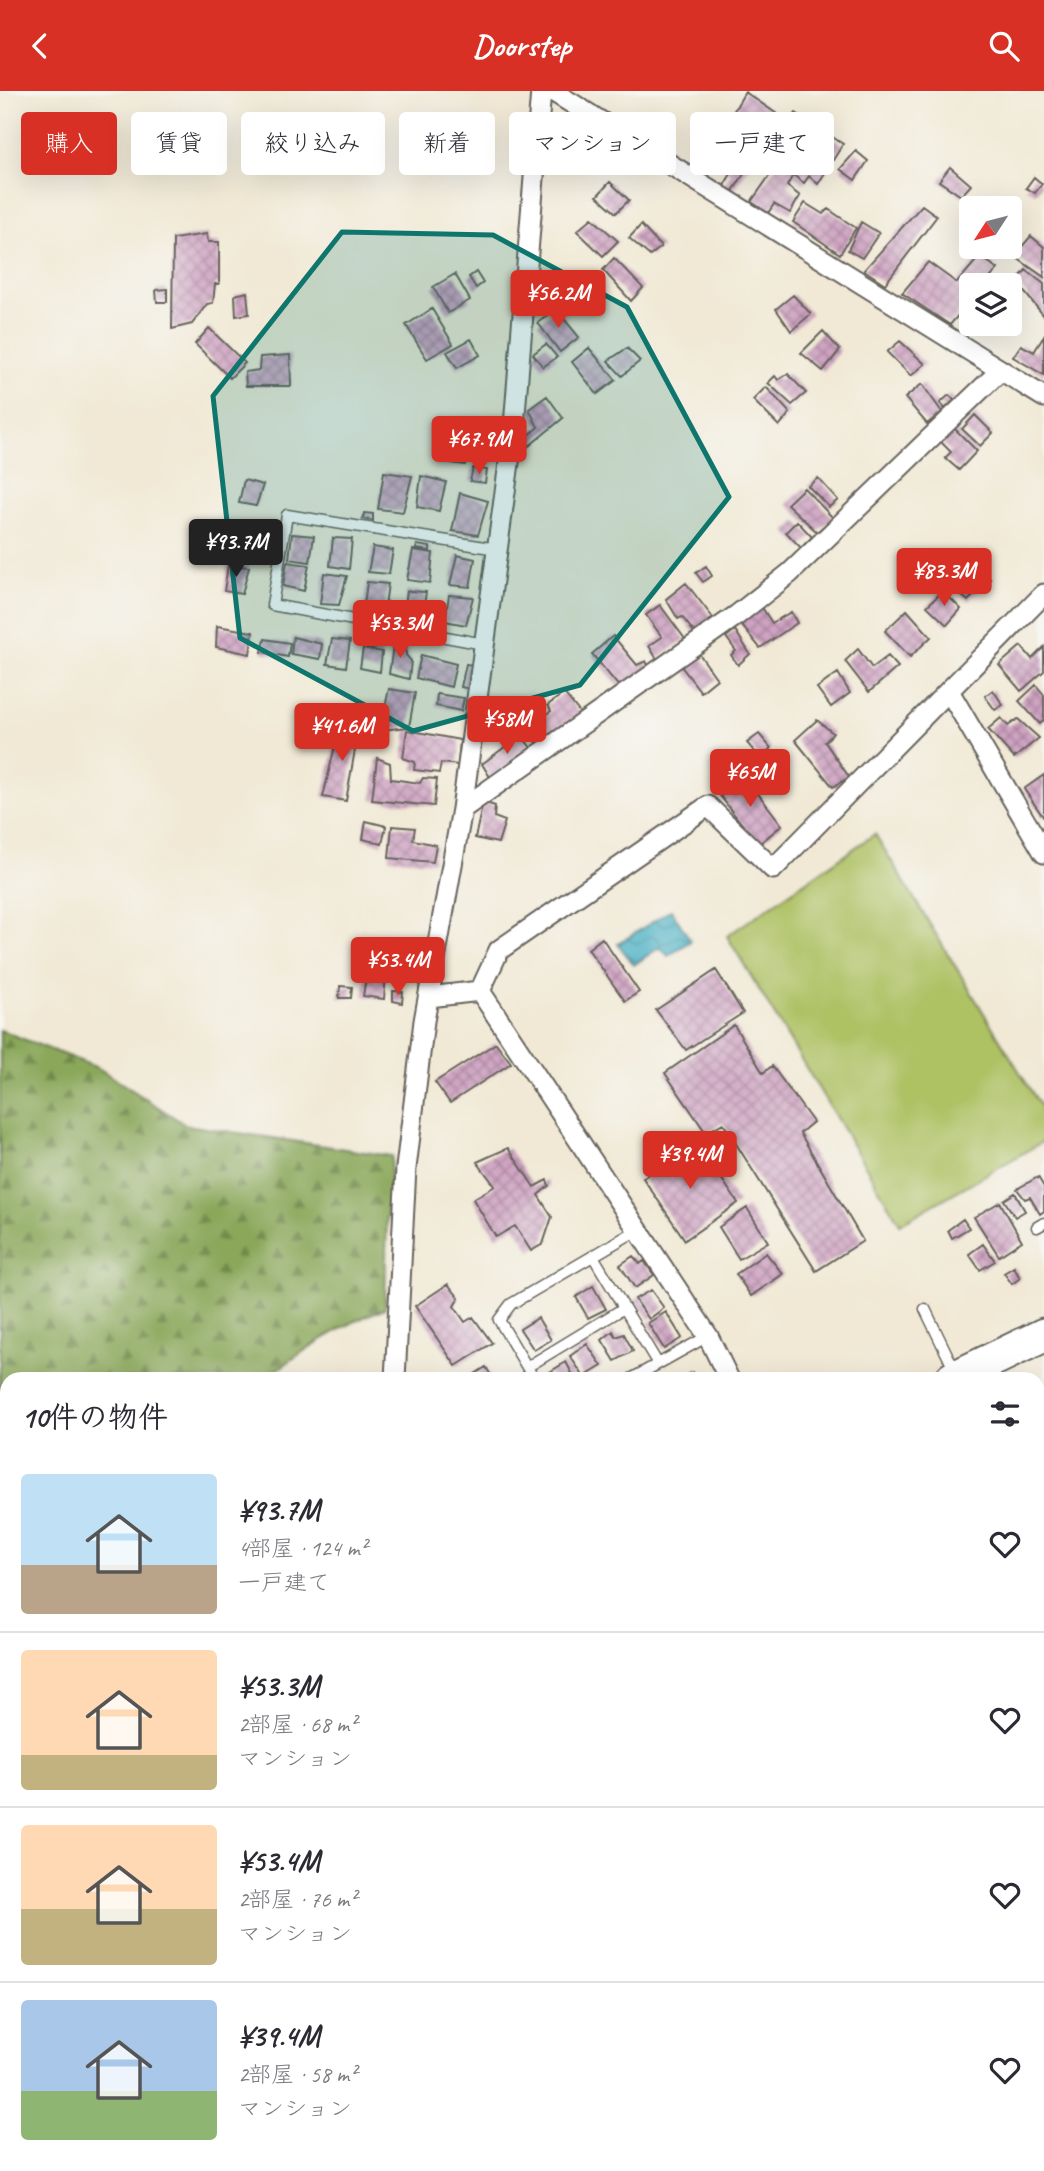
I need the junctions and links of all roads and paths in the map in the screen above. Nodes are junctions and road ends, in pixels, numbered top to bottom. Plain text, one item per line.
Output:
1 (541, 91) edge
2 (552, 91) edge
3 (1001, 370) junction
4 (1044, 397) edge
5 (497, 549) junction
6 (1044, 594) edge
7 (484, 644) junction
8 (949, 691) junction
9 (462, 810) junction
10 (1044, 853) edge
11 (480, 991) junction
12 (429, 997) junction
13 (639, 1229) junction
14 (593, 1256) junction
15 (624, 1308) junction
16 (925, 1309) dead end
17 (1044, 1335) edge
18 (708, 1336) junction
19 (658, 1364) junction
20 (527, 1367) junction
21 (395, 1372) edge
22 (530, 1372) edge
23 (644, 1372) edge
24 (726, 1372) edge
25 (952, 1372) edge
26 (967, 1372) edge

1 - 5 street
2 - 3 street
3 - 4 street
3 - 9 street
5 - 7 street
5 - 7 lane
6 - 8 street
7 - 9 street
8 - 10 street
8 - 11 street
9 - 12 street
11 - 12 street
11 - 13 street
12 - 21 street
13 - 14 lane
13 - 18 street
14 - 15 lane
14 - 20 lane
15 - 19 lane
15 - 20 lane
16 - 25 lane
17 - 26 highway
18 - 19 lane
18 - 24 street
19 - 23 lane
20 - 22 lane

